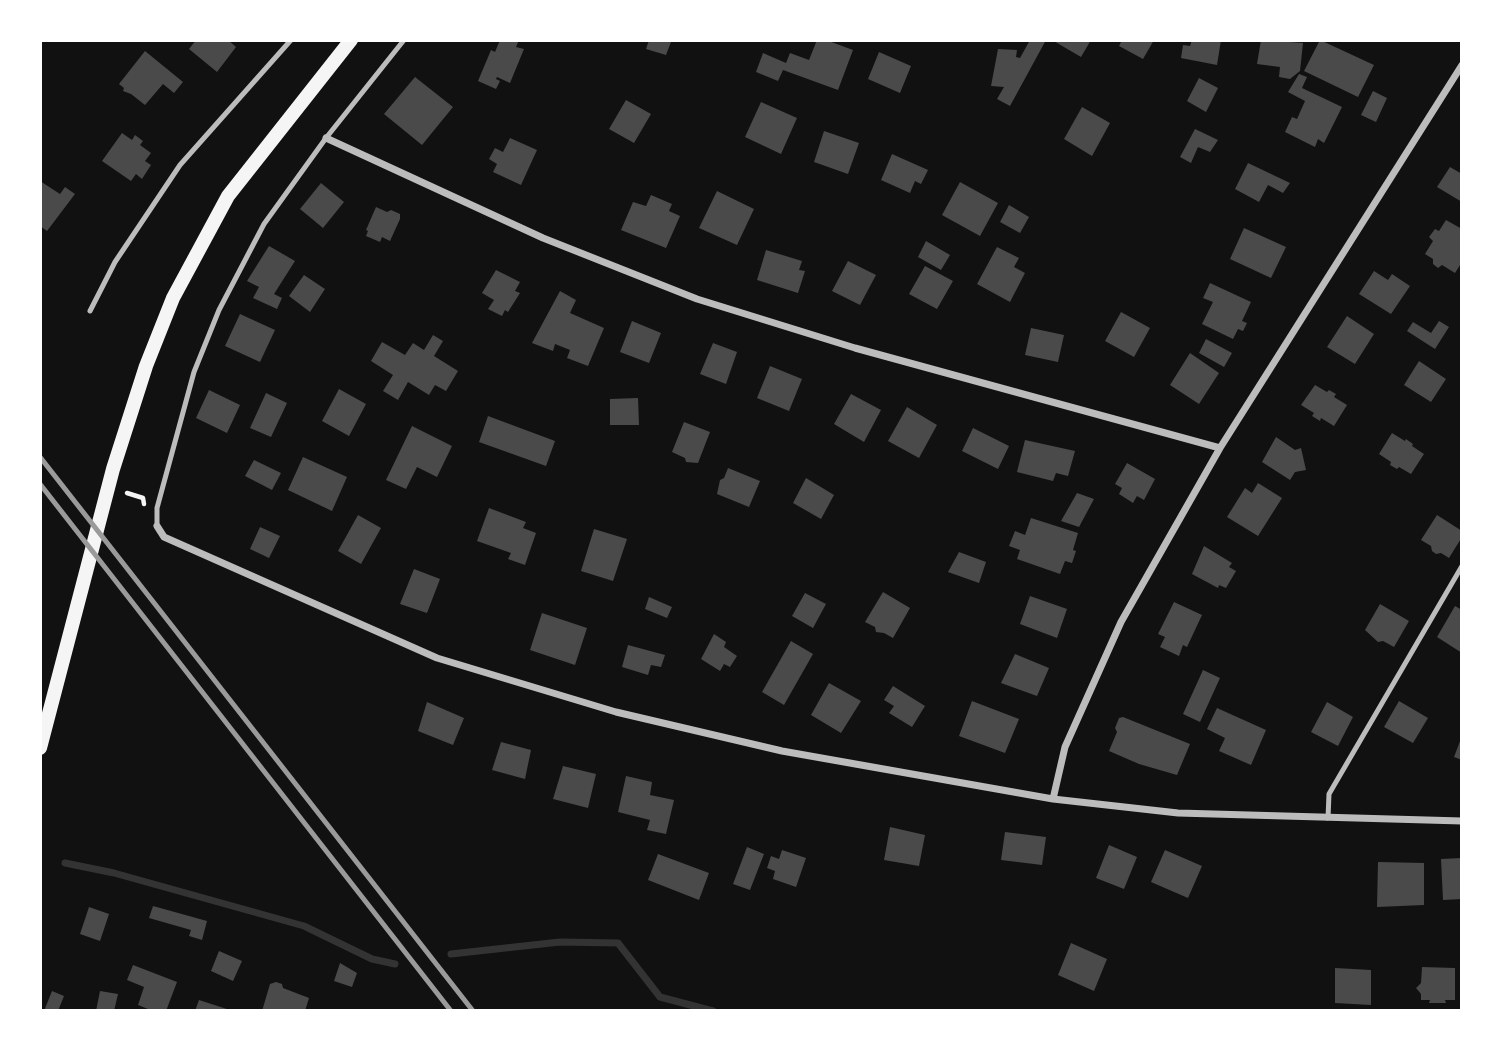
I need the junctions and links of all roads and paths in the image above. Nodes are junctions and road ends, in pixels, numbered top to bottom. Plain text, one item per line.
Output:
1 (291, 40) edge
2 (351, 40) edge
3 (404, 40) edge
4 (1462, 65) edge
5 (326, 138) junction
6 (90, 311) dead end
7 (1220, 448) junction
8 (157, 526) joint
9 (1462, 566) edge
10 (40, 748) edge
11 (1053, 799) junction
12 (1328, 818) junction
13 (1462, 821) edge

1 - 6 lane
2 - 10 main road
3 - 5 lane
4 - 7 street
5 - 7 street
5 - 8 lane
7 - 11 street
8 - 11 street
9 - 12 lane
11 - 12 street
12 - 13 street

